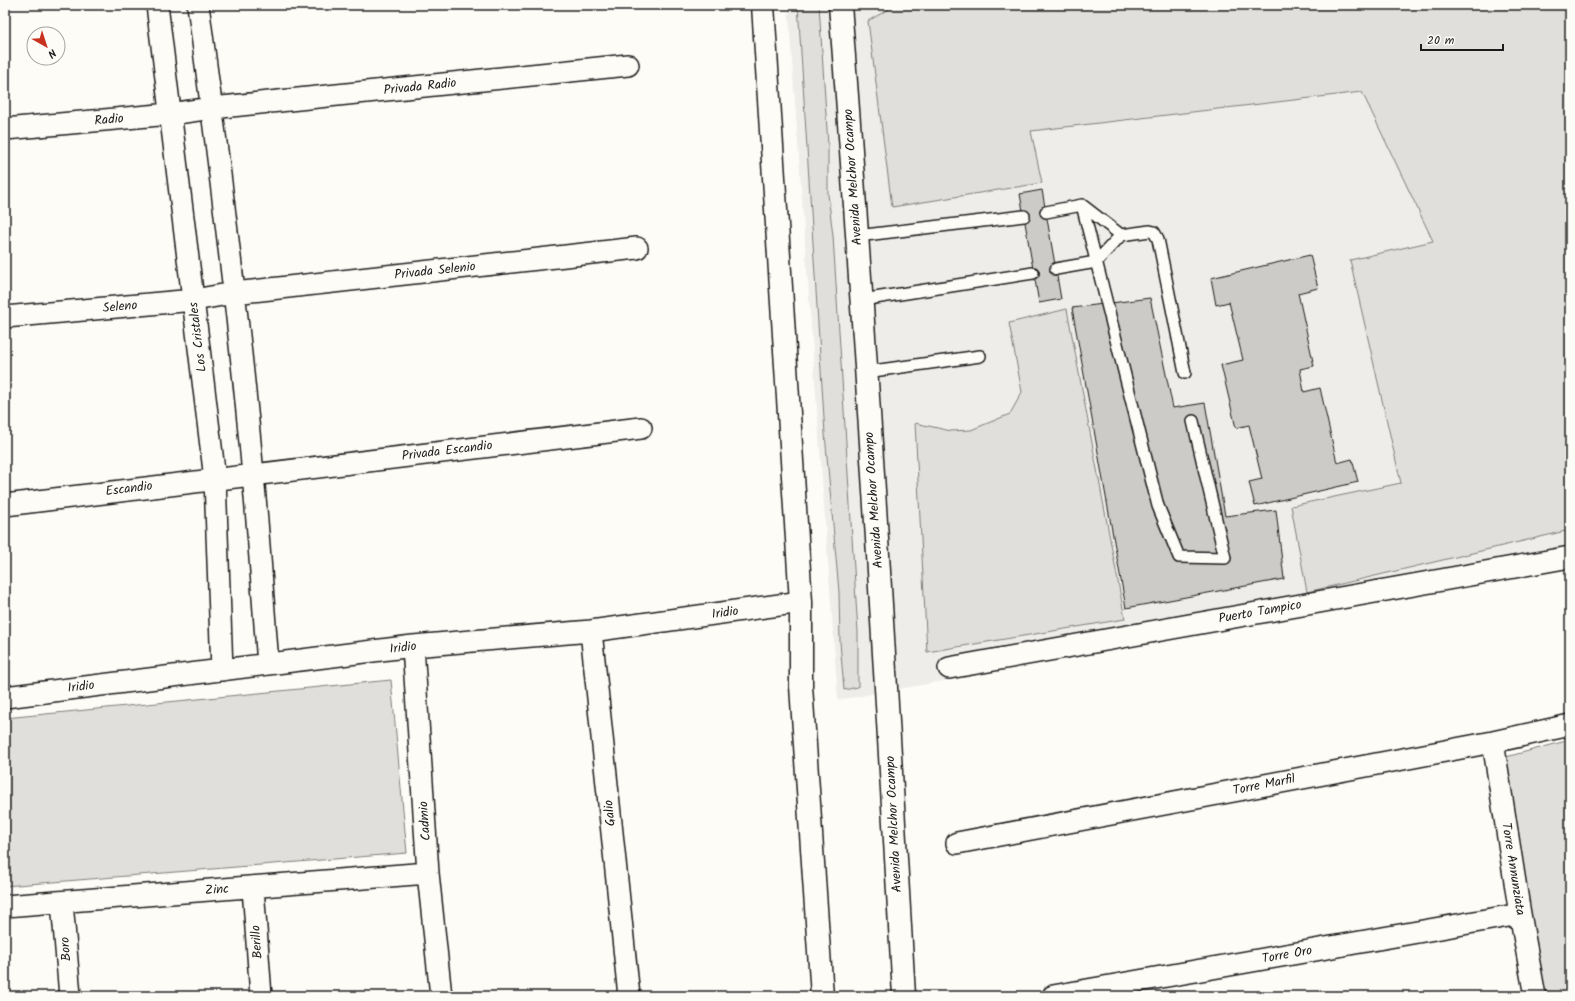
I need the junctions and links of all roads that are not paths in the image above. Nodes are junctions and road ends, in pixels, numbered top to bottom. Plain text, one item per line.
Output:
1 (157, 5) edge
2 (198, 5) edge
3 (763, 5) edge
4 (840, 5) edge
5 (628, 65) dead end
6 (212, 108) junction
7 (170, 114) junction
8 (5, 129) edge
9 (1082, 205) junction
10 (1046, 212) dead end
11 (1024, 216) dead end
12 (1121, 235) junction
13 (857, 236) junction
14 (637, 248) dead end
15 (1096, 262) junction
16 (1056, 269) dead end
17 (1034, 273) dead end
18 (234, 293) junction
19 (194, 300) junction
20 (862, 300) junction
21 (5, 317) edge
22 (980, 356) dead end
23 (866, 372) junction
24 (1185, 373) dead end
25 (1193, 421) dead end
26 (641, 428) dead end
27 (253, 474) junction
28 (214, 479) junction
29 (5, 505) edge
30 (1570, 557) edge
31 (801, 602) junction
32 (591, 631) junction
33 (413, 646) junction
34 (268, 664) junction
35 (950, 668) dead end
36 (222, 670) junction
37 (5, 697) edge
38 (1570, 725) edge
39 (1493, 742) junction
40 (957, 843) dead end
41 (428, 873) junction
42 (253, 888) junction
43 (62, 902) junction
44 (5, 906) edge
45 (1520, 914) junction
46 (70, 996) edge
47 (261, 996) edge
48 (441, 996) edge
49 (629, 996) edge
50 (822, 996) edge
51 (904, 996) edge
52 (1053, 996) edge
53 (1535, 996) edge

1 - 7 street, Los Cristales
2 - 6 street
3 - 31 main road
4 - 13 main road, Avenida Melchor Ocampo
5 - 6 street, Privada Radio
6 - 7 street, Radio
6 - 18 street
7 - 8 street, Radio
7 - 19 street, Los Cristales
9 - 10 lane
9 - 12 lane
9 - 15 lane
11 - 13 lane
12 - 15 lane
12 - 24 lane
13 - 20 main road, Avenida Melchor Ocampo
14 - 18 street, Privada Selenio
15 - 16 lane
15 - 25 lane
17 - 20 lane
18 - 19 street, Seleno
18 - 27 street
19 - 21 street, Seleno
19 - 28 street, Los Cristales
20 - 23 main road, Avenida Melchor Ocampo
22 - 23 lane
23 - 51 main road, Avenida Melchor Ocampo
26 - 27 street, Privada Escandio
27 - 28 street, Escandio
27 - 34 street
28 - 29 street, Escandio
28 - 36 street, Los Cristales
30 - 35 street, Puerto Tampico
31 - 32 street, Iridio
31 - 50 main road
32 - 33 street, Iridio
32 - 49 street, Galio
33 - 34 street, Iridio
33 - 41 street, Cadmio
34 - 36 street, Iridio
36 - 37 street, Iridio
38 - 39 street, Torre Marfil
39 - 40 street, Torre Marfil
39 - 45 street, Torre Annunziata
41 - 42 street, Zinc
41 - 48 street, Cadmio
42 - 43 street, Zinc
42 - 47 street, Berillo
43 - 44 street, Zinc
43 - 46 street, Boro
45 - 52 street, Torre Oro
45 - 53 street, Torre Annunziata

